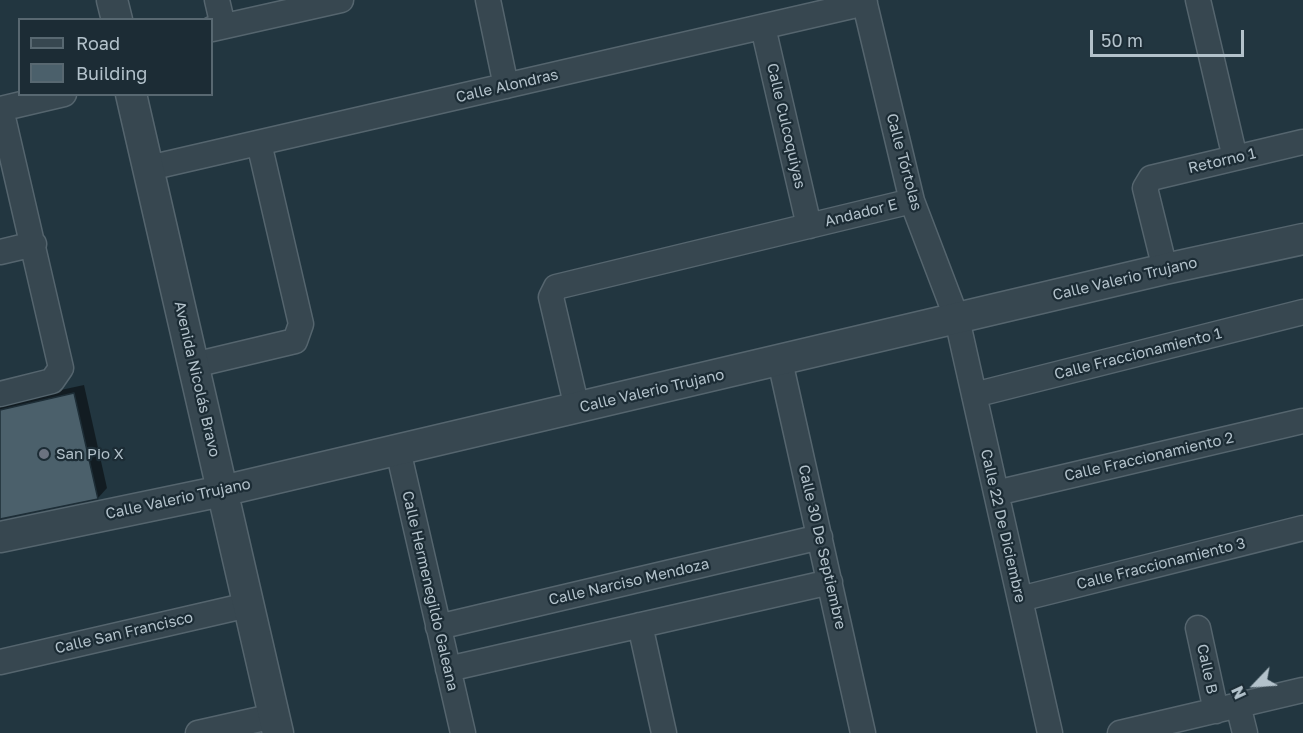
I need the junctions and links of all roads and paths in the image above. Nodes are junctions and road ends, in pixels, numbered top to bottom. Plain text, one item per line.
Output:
1 (112, 0) edge
2 (217, 0) edge
3 (341, 0) edge
4 (488, 0) edge
5 (1198, 0) edge
6 (865, 2) edge
7 (116, 18) edge
8 (763, 27) junction
9 (217, 28) edge
10 (506, 86) junction
11 (55, 96) edge
12 (132, 96) edge
13 (0, 109) edge
14 (1303, 142) edge
15 (260, 143) junction
16 (1235, 158) junction
17 (149, 168) junction
18 (912, 201) junction
19 (809, 226) junction
20 (1303, 239) edge
21 (34, 244) junction
22 (0, 252) edge
23 (1165, 269) junction
24 (1303, 312) edge
25 (957, 320) junction
26 (780, 361) junction
27 (194, 365) junction
28 (0, 394) edge
29 (974, 395) junction
30 (577, 408) junction
31 (1303, 421) edge
32 (398, 450) junction
33 (222, 491) junction
34 (996, 492) junction
35 (1303, 528) edge
36 (0, 537) edge
37 (820, 537) junction
38 (830, 582) junction
39 (1020, 599) junction
40 (248, 604) junction
41 (640, 624) junction
42 (438, 627) junction
43 (1198, 628) dead end
44 (0, 662) edge
45 (448, 669) junction
46 (1303, 690) edge
47 (1227, 708) junction
48 (276, 725) edge
49 (198, 733) edge
50 (463, 733) edge
51 (664, 733) edge
52 (863, 733) edge
53 (1050, 733) edge
54 (1120, 733) edge
55 (1245, 733) edge

1 - 7 street
2 - 9 street
3 - 9 street
4 - 10 street
5 - 16 street
6 - 8 street, Calle Alondras
6 - 18 street, Calle Tórtolas
8 - 10 street, Calle Alondras
8 - 19 street, Calle Culcoquiyas
10 - 15 street, Calle Alondras
11 - 13 street
12 - 17 street, Avenida Nicolás Bravo
13 - 21 street
14 - 16 street, Retorno 1
15 - 17 street, Calle Alondras
15 - 27 street
16 - 23 street, Retorno 1
17 - 27 street, Avenida Nicolás Bravo
18 - 19 street, Andador E
18 - 25 street, Calle Tórtolas
19 - 30 street, Andador E
20 - 23 street, Calle Valerio Trujano
21 - 22 street
21 - 28 street
23 - 25 street, Calle Valerio Trujano
24 - 29 street, Calle Fraccionamiento 1
25 - 26 street, Calle Valerio Trujano
25 - 29 street, Calle 22 De Diciembre
26 - 30 street, Calle Valerio Trujano
26 - 37 street, Calle 30 De Septiembre
27 - 33 street, Avenida Nicolás Bravo
29 - 34 street, Calle 22 De Diciembre
30 - 32 street, Calle Valerio Trujano
31 - 34 street, Calle Fraccionamiento 2
32 - 33 street, Calle Valerio Trujano
32 - 42 street, Calle Hermenegildo Galeana
33 - 36 street, Calle Valerio Trujano
33 - 40 street, Avenida Nicolás Bravo
34 - 39 street, Calle 22 De Diciembre
35 - 39 street, Calle Fraccionamiento 3
37 - 38 street, Calle 30 De Septiembre
37 - 42 street, Calle Narciso Mendoza
38 - 41 street
38 - 52 street, Calle 30 De Septiembre
39 - 53 street, Calle 22 De Diciembre
40 - 44 street, Calle San Francisco
40 - 48 street, Avenida Nicolás Bravo
41 - 45 street
41 - 51 street
42 - 45 street, Calle Hermenegildo Galeana
43 - 47 street, Calle B
45 - 50 street, Calle Hermenegildo Galeana
46 - 47 street
47 - 54 street
47 - 55 street, Calle B
48 - 49 street

